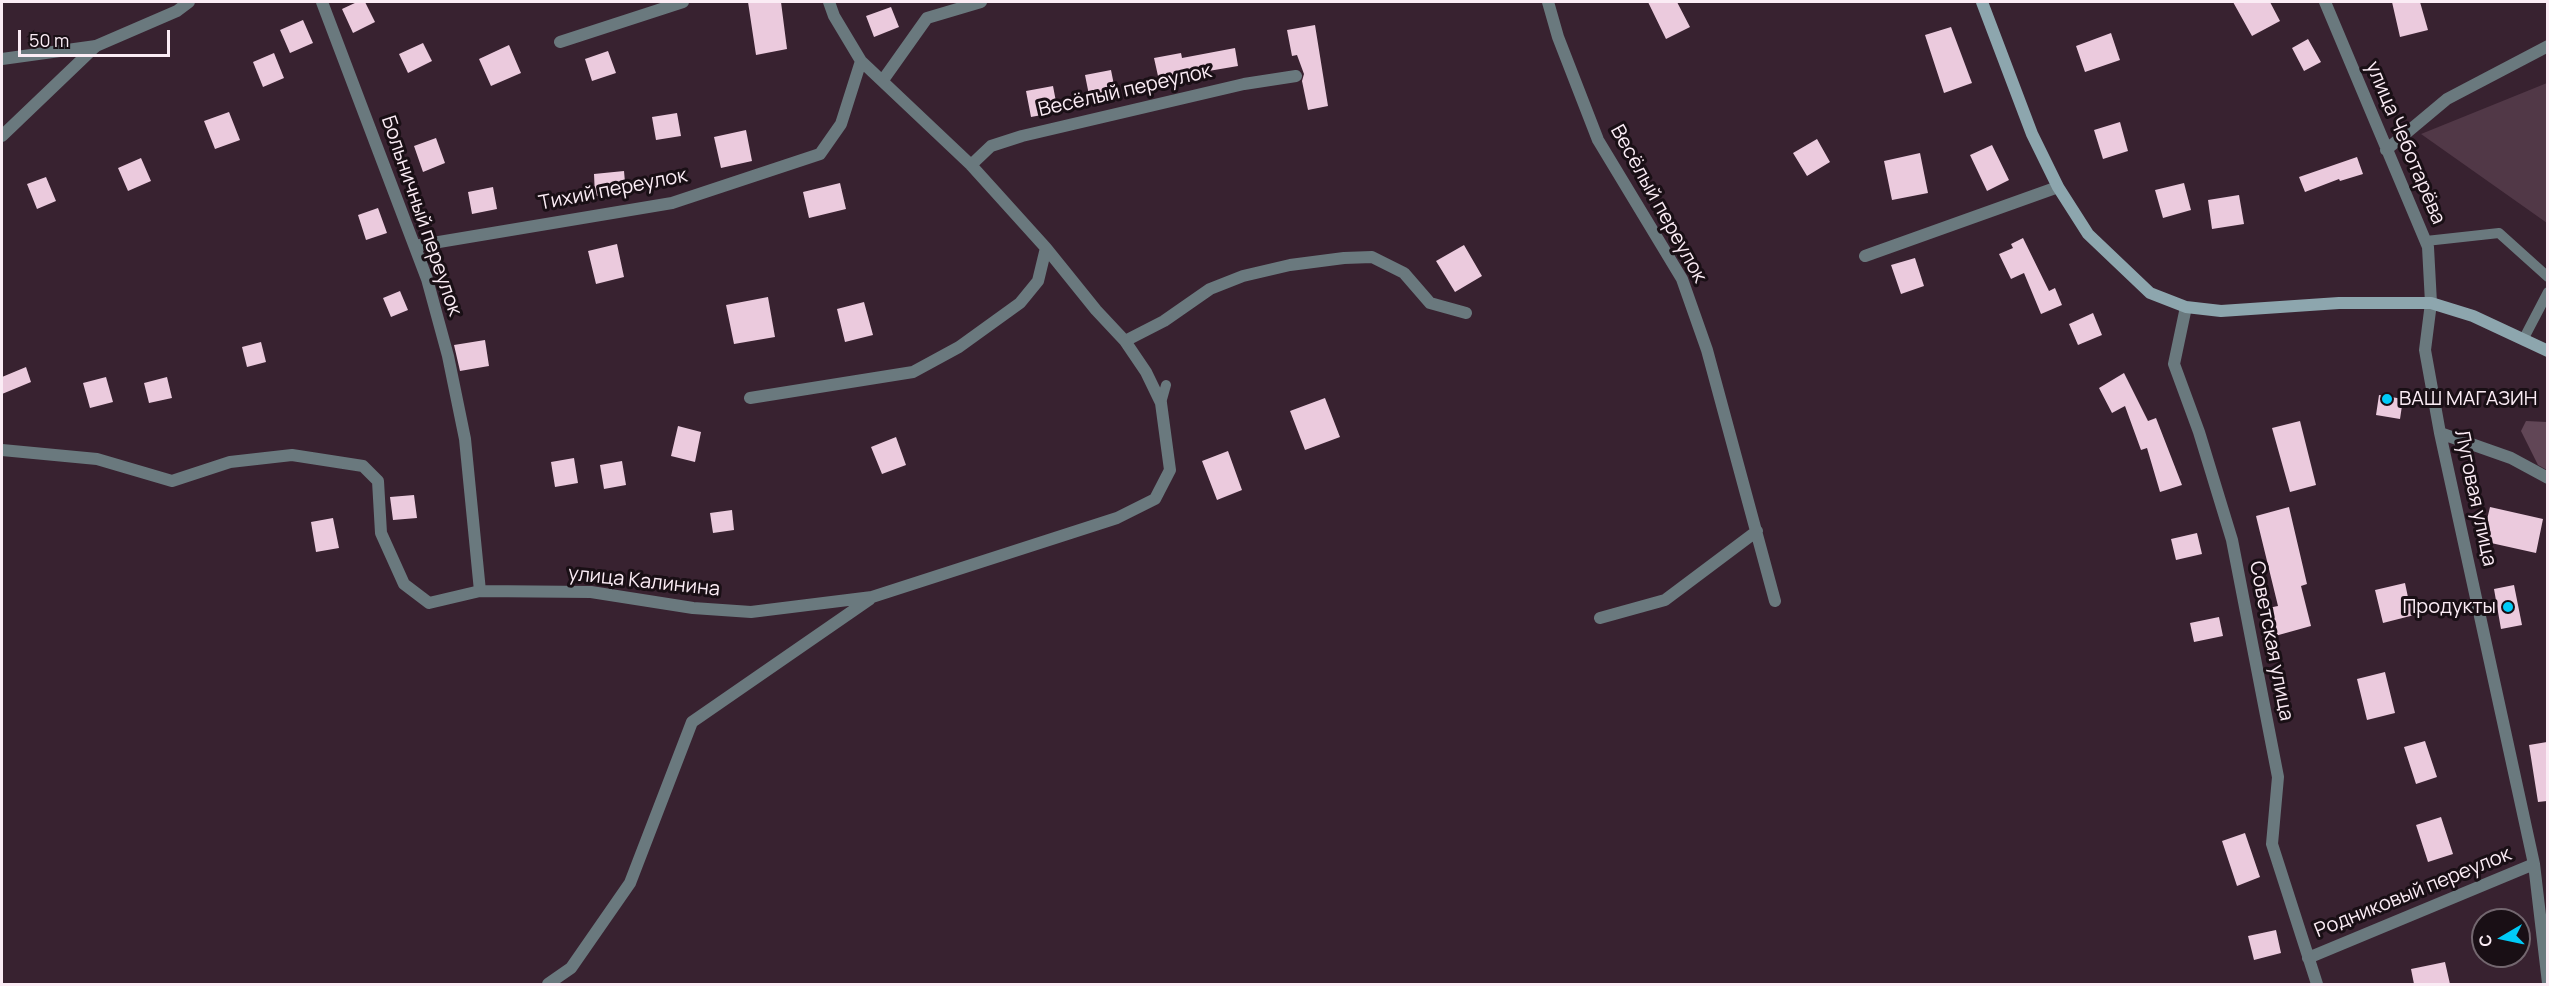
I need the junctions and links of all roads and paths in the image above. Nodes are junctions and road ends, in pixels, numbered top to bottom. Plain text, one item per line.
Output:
1 (189, 2) edge
2 (322, 2) edge
3 (683, 2) edge
4 (829, 2) edge
5 (981, 2) edge
6 (1548, 2) edge
7 (1982, 2) edge
8 (2325, 2) edge
9 (560, 42) dead end
10 (96, 46) junction
11 (2547, 46) edge
12 (2, 59) edge
13 (861, 62) junction
14 (1296, 76) dead end
15 (883, 80) junction
16 (2, 136) edge
17 (2386, 150) junction
18 (971, 165) junction
19 (2058, 187) junction
20 (2426, 241) junction
21 (415, 246) junction
22 (1046, 248) junction
23 (1865, 256) dead end
24 (2547, 277) edge
25 (2547, 292) edge
26 (2431, 303) junction
27 (2186, 307) junction
28 (1466, 313) dead end
29 (2524, 338) junction
30 (1125, 341) junction
31 (2547, 351) edge
32 (1166, 385) dead end
33 (750, 398) dead end
34 (1161, 403) junction
35 (2440, 433) junction
36 (2, 450) edge
37 (2547, 478) edge
38 (1757, 531) junction
39 (480, 591) junction
40 (872, 597) junction
41 (1775, 602) dead end
42 (1600, 618) dead end
43 (2534, 864) junction
44 (2308, 958) junction
45 (2547, 983) edge
46 (548, 984) edge
47 (2317, 984) edge

1 - 10 street
2 - 21 street, Больничный переулок
3 - 9 street
4 - 13 street
5 - 15 street
6 - 38 street, Весёлый переулок
7 - 19 main road
8 - 17 street, улица Чеботарёва
10 - 12 street
10 - 16 street
11 - 17 street
13 - 15 street
13 - 21 street, Тихий переулок
14 - 18 street, Весёлый переулок
15 - 18 street
17 - 20 street, улица Чеботарёва
18 - 22 street
19 - 23 street
19 - 27 main road
20 - 24 lane
20 - 26 street, улица Чеботарёва
21 - 39 street, Больничный переулок
22 - 30 street
22 - 33 street
25 - 29 lane
26 - 27 main road
26 - 29 main road
26 - 35 street, Луговая улица
27 - 44 street, Советская улица
28 - 30 street
29 - 31 main road
30 - 34 street
32 - 34 lane
34 - 40 street, улица Калинина
35 - 37 street
35 - 43 street, Луговая улица
36 - 39 street, улица Калинина
38 - 41 street, Весёлый переулок
38 - 42 street
39 - 40 street, улица Калинина
40 - 46 street
43 - 44 street, Родниковый переулок
43 - 45 street, Луговая улица
44 - 47 street, Советская улица

